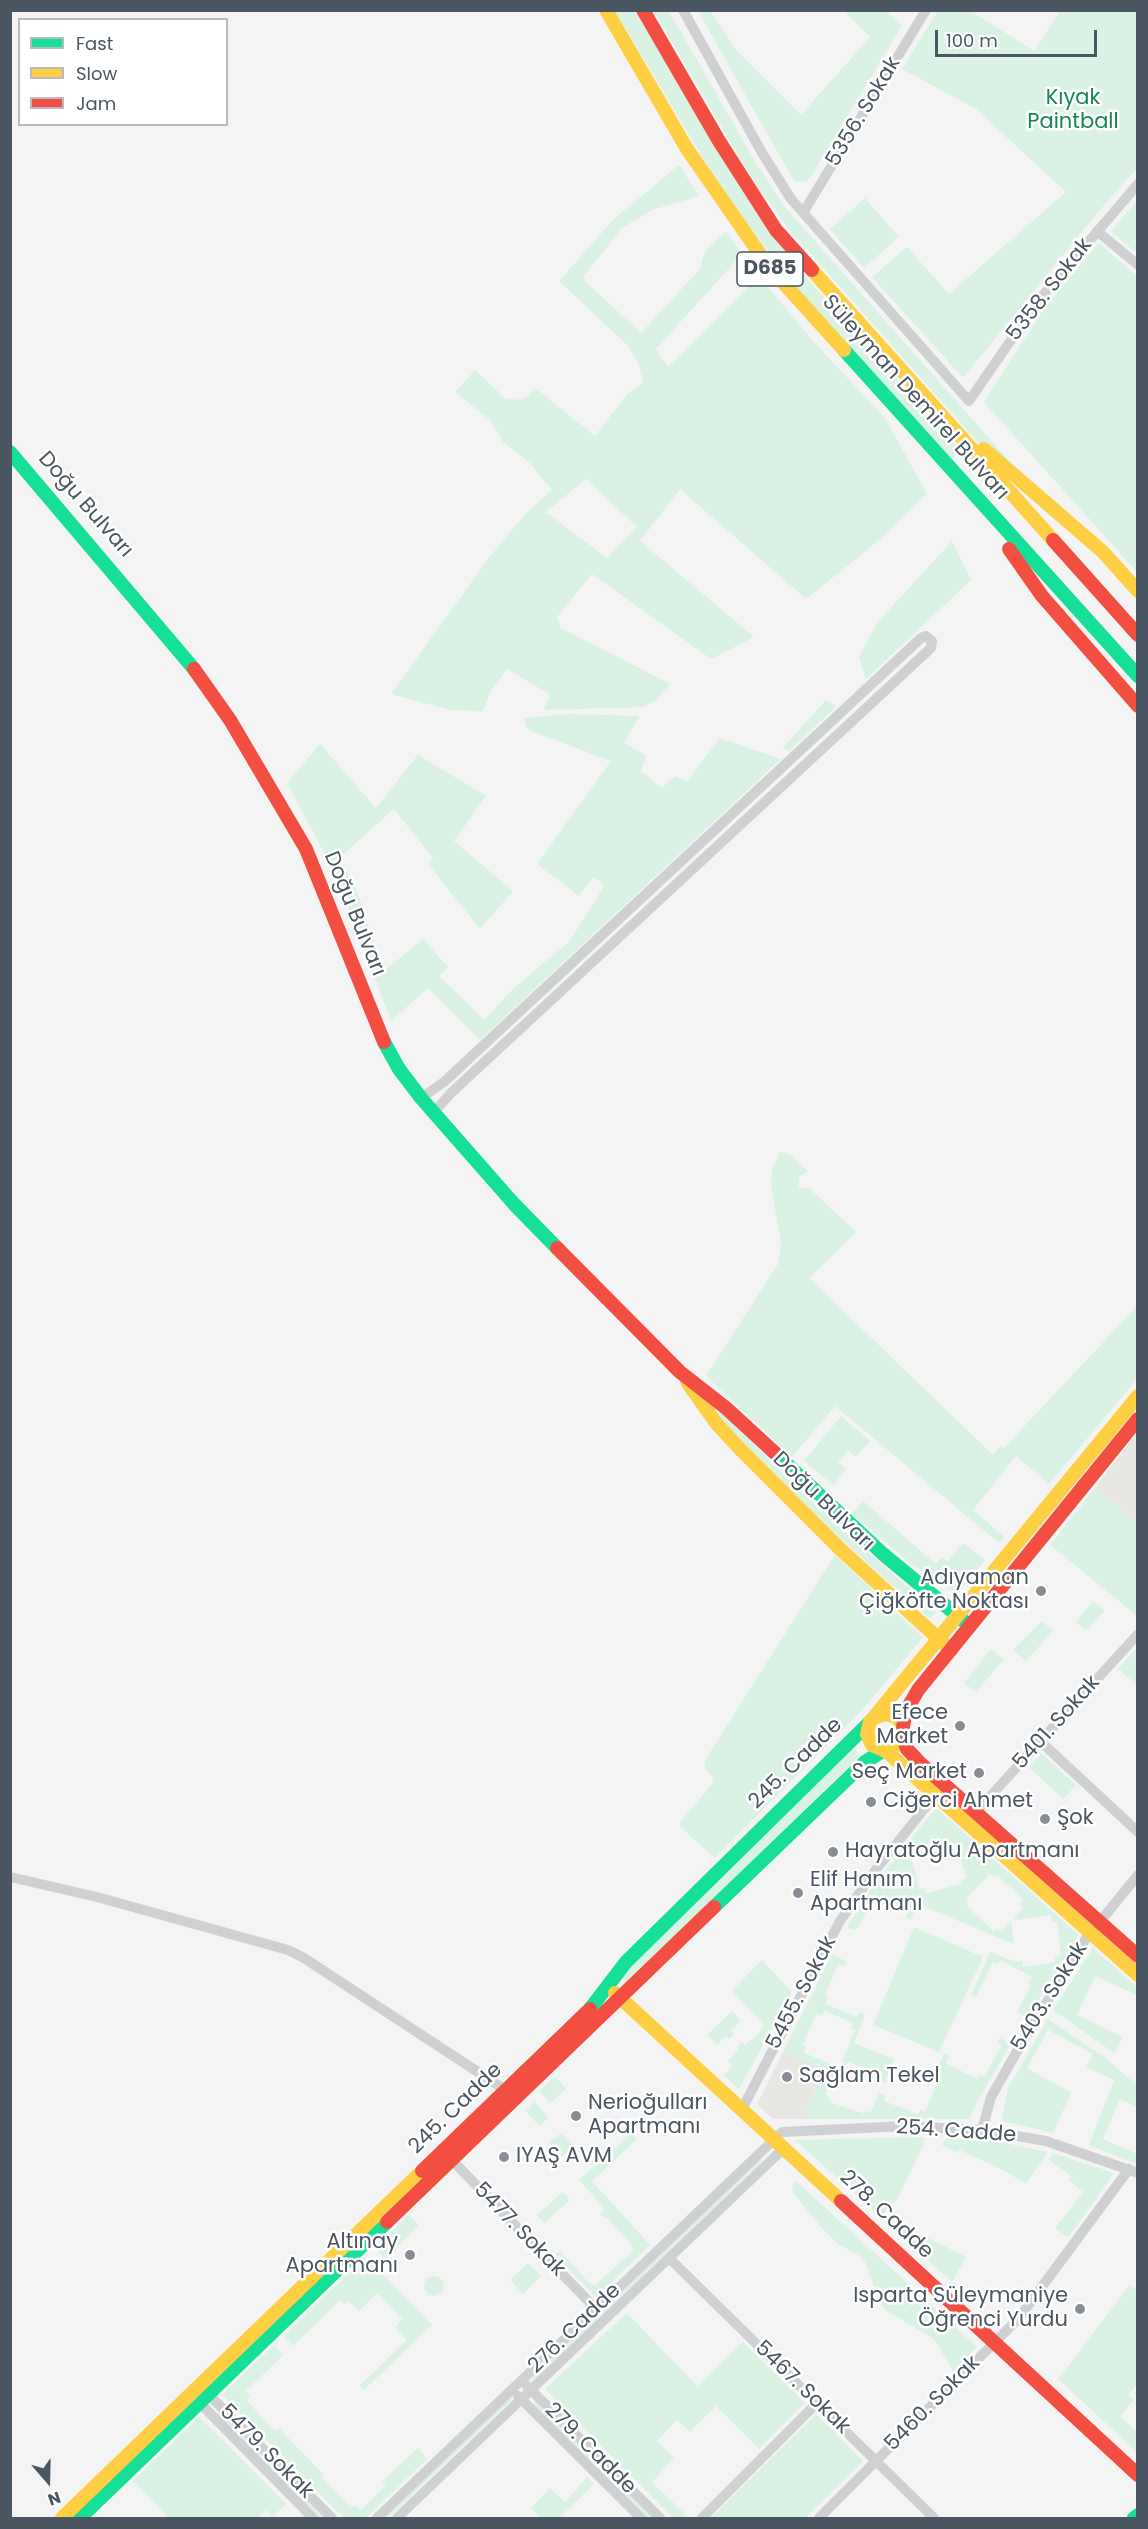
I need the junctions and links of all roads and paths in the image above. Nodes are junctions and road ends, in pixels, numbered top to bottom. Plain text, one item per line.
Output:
1 (606, 10) edge
2 (643, 10) edge
3 (683, 10) edge
4 (926, 10) edge
5 (1137, 184) edge
6 (803, 213) junction
7 (1096, 231) junction
8 (1137, 266) edge
9 (918, 392) junction
10 (10, 452) edge
11 (975, 496) junction
12 (1137, 591) edge
13 (1137, 635) edge
14 (1137, 676) edge
15 (1137, 706) edge
16 (421, 1098) junction
17 (433, 1113) junction
18 (680, 1371) junction
19 (1137, 1396) edge
20 (1137, 1419) edge
21 (958, 1617) junction
22 (970, 1626) junction
23 (1137, 1634) edge
24 (939, 1640) junction
25 (951, 1650) junction
26 (872, 1720) junction
27 (903, 1732) junction
28 (1040, 1741) junction
29 (885, 1751) junction
30 (936, 1794) junction
31 (976, 1812) junction
32 (1137, 1832) edge
33 (1137, 1875) edge
34 (10, 1877) edge
35 (1095, 1927) junction
36 (1137, 1956) edge
37 (1137, 1975) edge
38 (606, 1985) junction
39 (621, 1999) junction
40 (512, 2094) junction
41 (741, 2111) junction
42 (982, 2130) junction
43 (772, 2139) junction
44 (783, 2149) junction
45 (447, 2156) junction
46 (1133, 2171) edge
47 (669, 2258) junction
48 (596, 2309) junction
49 (994, 2343) junction
50 (521, 2380) junction
51 (512, 2390) junction
52 (531, 2390) junction
53 (199, 2394) junction
54 (521, 2400) junction
55 (817, 2403) junction
56 (876, 2461) junction
57 (1137, 2475) edge
58 (62, 2518) edge
59 (80, 2518) edge
60 (313, 2518) edge
61 (332, 2518) edge
62 (377, 2518) edge
63 (397, 2518) edge
64 (641, 2518) edge
65 (660, 2518) edge
66 (702, 2518) edge
67 (819, 2518) edge
68 (934, 2518) edge

1 - 11 main road, Süleyman Demirel Bulvarı / D685
2 - 9 main road, Süleyman Demirel Bulvarı / D685
3 - 6 street
4 - 6 street, 5356. Sokak
5 - 7 street, 5358. Sokak
6 - 7 street, 5358. Sokak
7 - 8 street
9 - 12 main road
9 - 13 main road, Süleyman Demirel Bulvarı / D685
10 - 16 main road, Doğu Bulvarı
11 - 14 main road, Süleyman Demirel Bulvarı / D685
11 - 15 main road
16 - 17 main road, Doğu Bulvarı
16 - 17 street
17 - 18 main road, Doğu Bulvarı
18 - 21 main road, Doğu Bulvarı
18 - 24 main road, Doğu Bulvarı
19 - 21 main road, 245. Cadde
20 - 22 main road
21 - 22 main road, Doğu Bulvarı
21 - 24 main road, 245. Cadde
22 - 25 main road
23 - 28 street, 5401. Sokak
24 - 25 main road, Doğu Bulvarı
24 - 26 main road, 245. Cadde
25 - 27 main road
26 - 27 main road
26 - 29 main road
26 - 38 main road, 245. Cadde
27 - 29 main road
27 - 31 main road
28 - 31 street, 5401. Sokak
28 - 32 street
29 - 30 main road
29 - 39 main road, 245. Cadde
30 - 35 main road
30 - 41 street, 5455. Sokak
31 - 35 main road
33 - 35 street, 5403. Sokak
34 - 40 street
35 - 36 main road
35 - 37 main road
35 - 42 street, 5403. Sokak
38 - 39 main road, 278. Cadde
38 - 40 main road, 245. Cadde
39 - 40 main road, 245. Cadde
39 - 41 main road, 278. Cadde
40 - 45 main road, 245. Cadde
41 - 43 main road, 278. Cadde
42 - 43 street, 254. Cadde
42 - 46 street, 254. Cadde
43 - 44 main road, 278. Cadde
43 - 48 street, 276. Cadde
44 - 47 street, 276. Cadde
44 - 49 main road, 278. Cadde
45 - 48 street, 5477. Sokak
45 - 53 main road, 245. Cadde
46 - 49 street, 5460. Sokak
47 - 52 street, 276. Cadde
47 - 55 street, 5467. Sokak
48 - 50 street, 276. Cadde
49 - 56 street, 5460. Sokak
49 - 57 main road, 278. Cadde
50 - 51 street, 276. Cadde
50 - 52 street, 279. Cadde
51 - 54 street, 279. Cadde
51 - 62 street, 276. Cadde
52 - 54 street, 276. Cadde
52 - 65 street, 279. Cadde
53 - 58 main road, 245. Cadde
53 - 59 main road, 245. Cadde
53 - 60 street, 5479. Sokak
53 - 61 street, 5479. Sokak
54 - 63 street, 276. Cadde
54 - 64 street, 279. Cadde
55 - 56 street, 5467. Sokak
55 - 66 street
56 - 67 street, 5460. Sokak
56 - 68 street, 5467. Sokak

